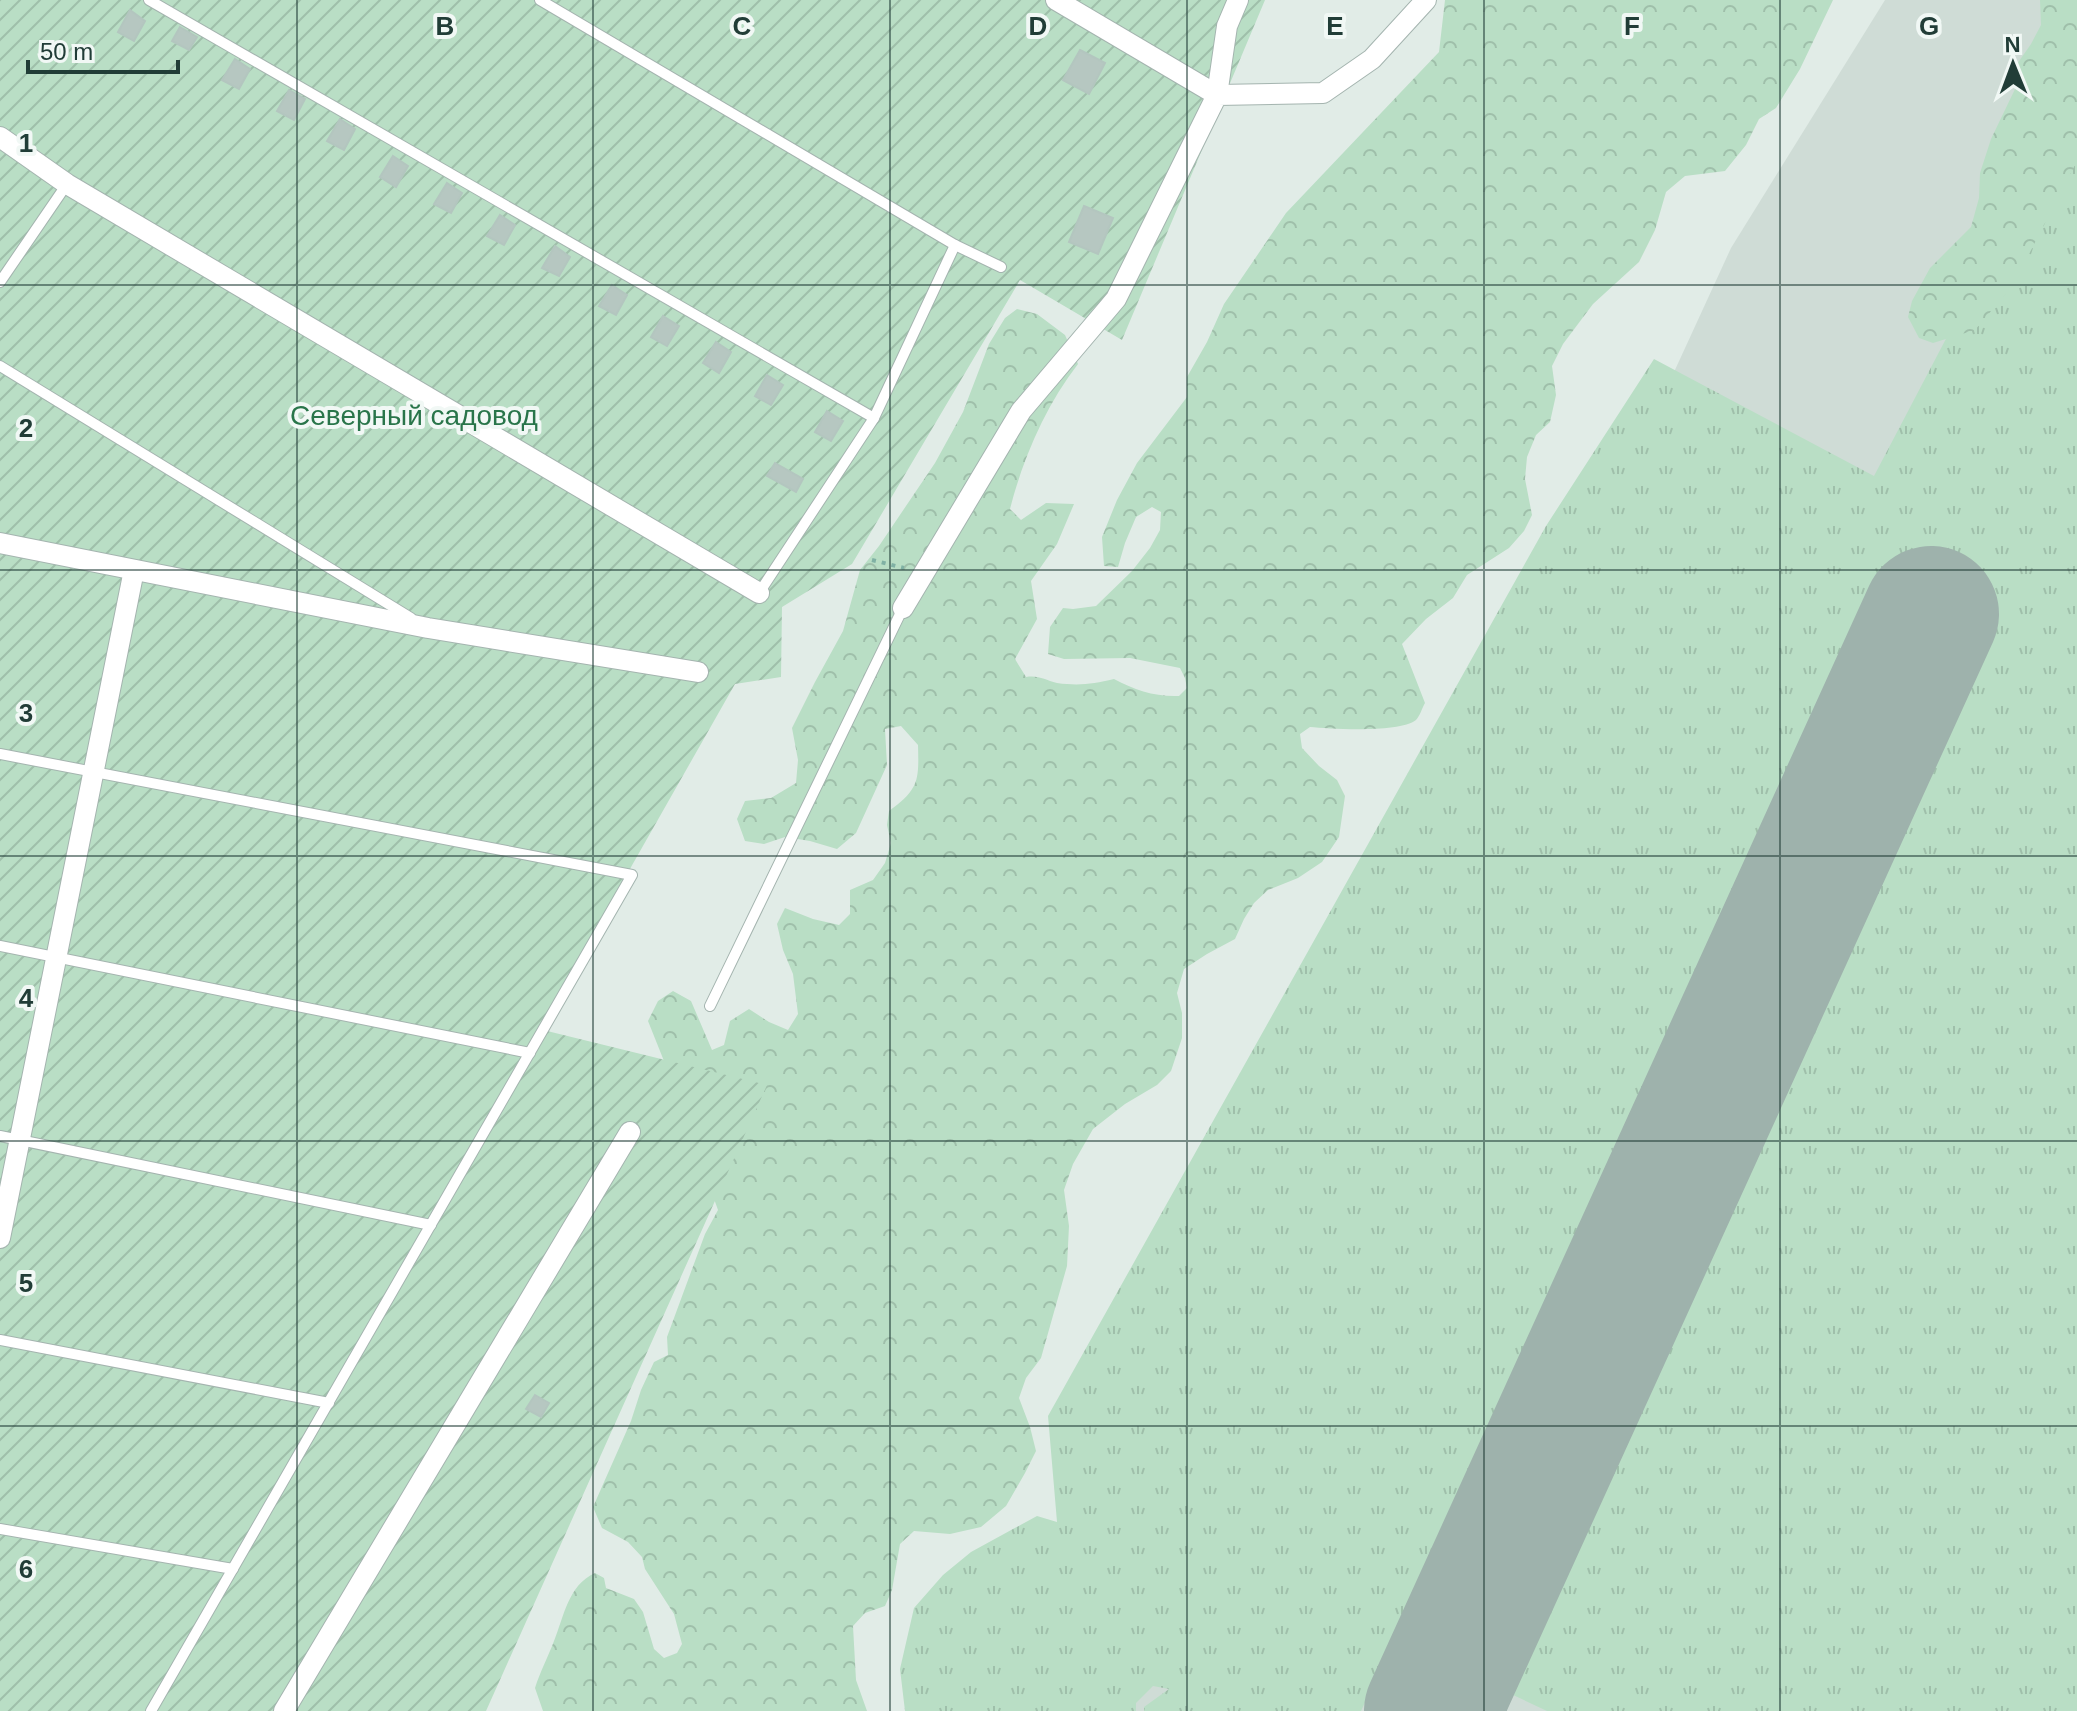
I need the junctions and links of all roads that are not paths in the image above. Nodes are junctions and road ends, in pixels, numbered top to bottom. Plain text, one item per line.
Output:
1 (149, 0) edge
2 (540, 0) edge
3 (1056, 0) edge
4 (1238, 0) edge
5 (1426, 0) edge
6 (1217, 95) junction
7 (0, 137) edge
8 (67, 184) junction
9 (955, 245) junction
10 (1001, 267) dead end
11 (0, 282) edge
12 (0, 366) edge
13 (874, 418) junction
14 (0, 543) edge
15 (134, 570) junction
16 (759, 593) joint
17 (903, 608) joint
18 (428, 628) junction
19 (698, 672) dead end
20 (0, 754) edge
21 (93, 773) junction
22 (0, 946) edge
23 (56, 958) junction
24 (710, 1006) dead end
25 (530, 1053) junction
26 (630, 1132) dead end
27 (10, 1138) edge
28 (431, 1225) junction
29 (0, 1238) edge
30 (0, 1340) edge
31 (329, 1403) junction
32 (0, 1529) edge
33 (233, 1569) junction
34 (151, 1711) edge
35 (284, 1711) edge

1 - 13 lane
2 - 9 lane
3 - 6 street
4 - 6 street
5 - 6 street
6 - 17 street
7 - 8 street
8 - 11 lane
8 - 16 street
9 - 10 lane
9 - 13 lane
12 - 18 lane
13 - 16 lane
14 - 15 street
15 - 18 street
15 - 21 street
17 - 24 lane
18 - 19 street
20 - 21 lane
21 - 23 street
21 - 25 lane
22 - 23 lane
23 - 25 lane
23 - 27 street
25 - 28 lane
26 - 35 street
27 - 28 lane
27 - 29 street
28 - 31 lane
30 - 31 lane
31 - 33 lane
32 - 33 lane
33 - 34 lane

